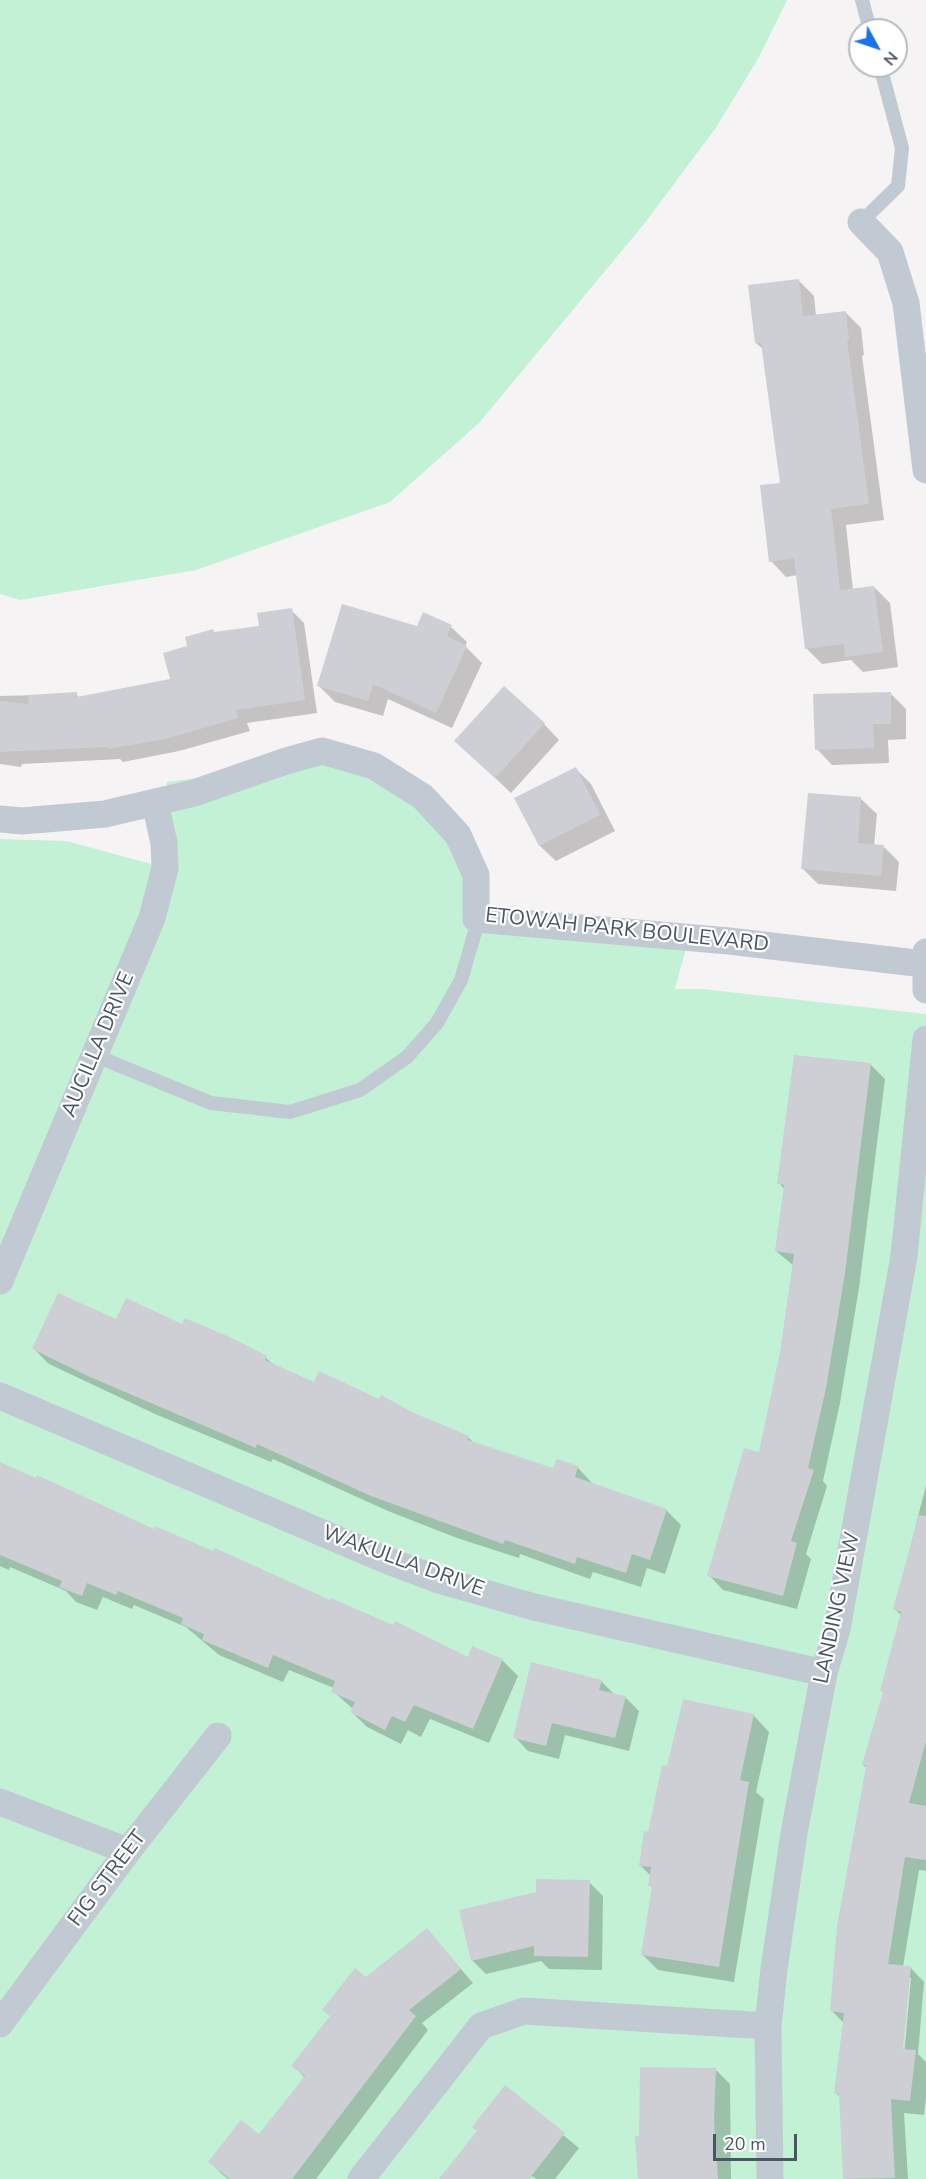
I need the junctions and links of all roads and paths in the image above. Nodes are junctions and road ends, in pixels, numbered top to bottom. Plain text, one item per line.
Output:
1 (862, 0) edge
2 (867, 18) edge
3 (883, 78) edge
4 (861, 222) joint
5 (926, 470) edge
6 (155, 803) junction
7 (0, 819) edge
8 (476, 919) junction
9 (925, 968) edge
10 (926, 1039) edge
11 (96, 1056) junction
12 (0, 1281) edge
13 (0, 1396) edge
14 (824, 1673) junction
15 (218, 1736) dead end
16 (0, 1802) edge
17 (128, 1851) junction
18 (0, 2024) edge
19 (768, 2026) junction
20 (361, 2179) edge
21 (770, 2179) edge

1 - 2 lane
3 - 4 lane
4 - 5 street
6 - 7 street, ETOWAH PARK BOULEVARD
6 - 8 street, ETOWAH PARK BOULEVARD
6 - 11 street, AUCILLA DRIVE
8 - 9 street, ETOWAH PARK BOULEVARD
8 - 11 lane
10 - 14 street, LANDING VIEW
11 - 12 street, AUCILLA DRIVE
13 - 14 street, WAKULLA DRIVE
14 - 19 street, LANDING VIEW
15 - 17 street, FIG STREET
16 - 17 street
17 - 18 street, FIG STREET
19 - 20 street
19 - 21 street, LANDING VIEW

